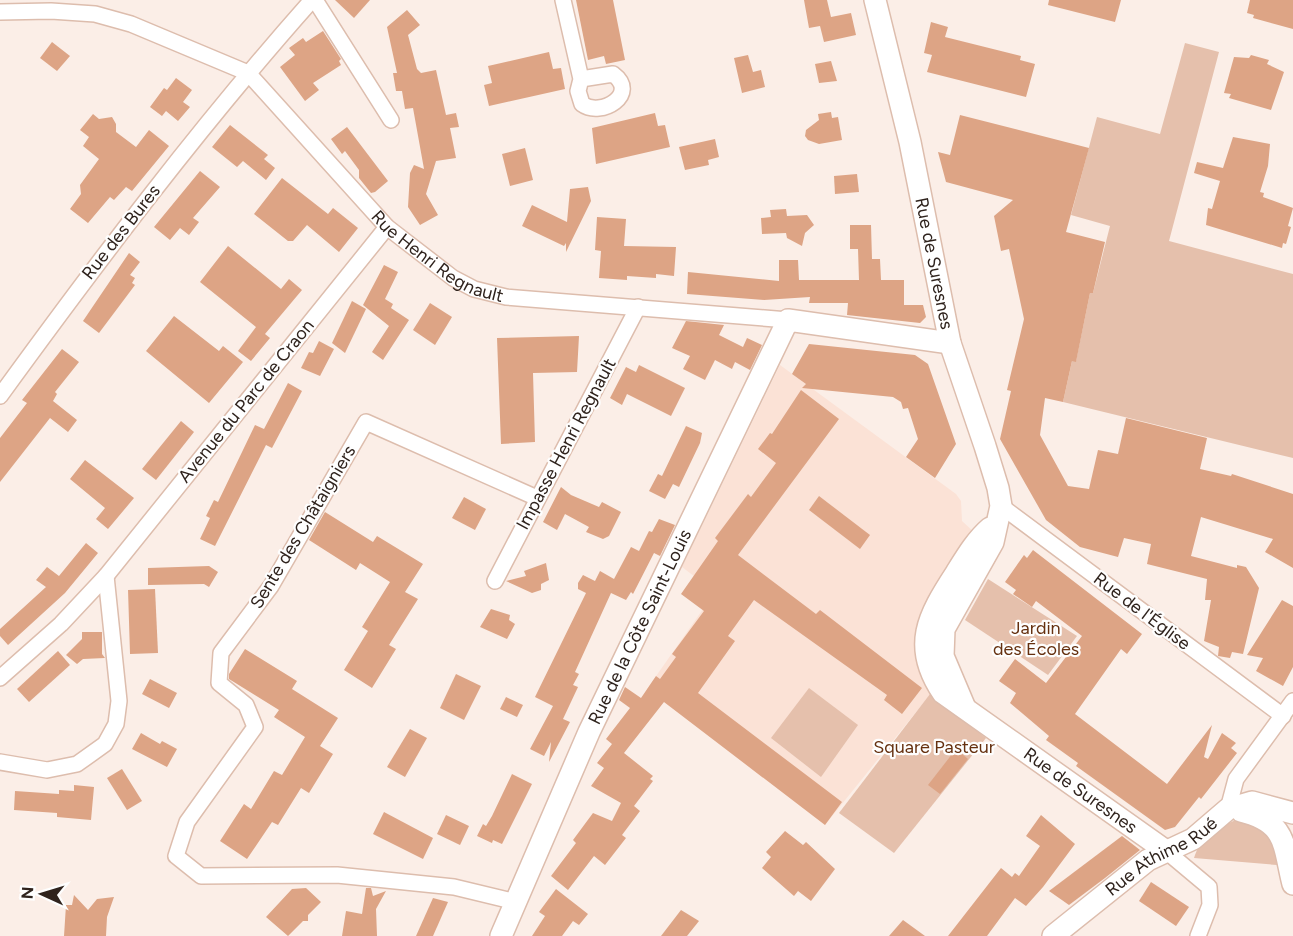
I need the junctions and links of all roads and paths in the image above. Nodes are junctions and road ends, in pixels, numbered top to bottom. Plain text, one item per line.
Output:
1 (313, 0) edge
2 (563, 0) edge
3 (875, 0) edge
4 (0, 12) edge
5 (248, 73) junction
6 (581, 79) dead end
7 (391, 120) dead end
8 (387, 227) junction
9 (638, 307) junction
10 (788, 320) junction
11 (950, 343) junction
12 (0, 396) edge
13 (537, 498) junction
14 (999, 514) junction
15 (106, 576) junction
16 (495, 581) dead end
17 (0, 678) edge
18 (1293, 701) edge
19 (1283, 716) junction
20 (0, 762) edge
21 (1228, 809) junction
22 (1293, 813) edge
23 (1289, 836) edge
24 (1166, 850) junction
25 (1293, 884) edge
26 (516, 902) junction
27 (501, 936) edge
28 (1053, 936) edge
29 (1198, 936) edge

1 - 5 street, Rue des Bures
1 - 7 street
2 - 6 street
3 - 11 street, Rue de Suresnes
4 - 5 street, Rue Henri Regnault
5 - 8 street, Rue Henri Regnault
5 - 12 street, Rue des Bures
8 - 9 street, Rue Henri Regnault
8 - 15 street, Avenue du Parc de Craon
9 - 10 street, Rue Henri Regnault
9 - 13 street, Impasse Henri Regnault
10 - 11 street, Rue Henri Regnault
10 - 26 street, Rue de la Côte Saint-Louis
11 - 14 street, Rue de Suresnes
13 - 16 street, Impasse Henri Regnault
13 - 26 street, Sente des Châtaigniers
14 - 19 street, Rue de l'Église
14 - 24 street, Rue de Suresnes
15 - 17 street, Avenue du Parc de Craon
15 - 20 street
18 - 19 street, Rue Athime Rué
19 - 21 street, Rue Athime Rué
21 - 22 street
21 - 23 street
21 - 24 street, Rue Athime Rué
23 - 25 street
24 - 28 street, Rue Athime Rué
24 - 29 street
26 - 27 street, Rue de la Côte Saint-Louis

